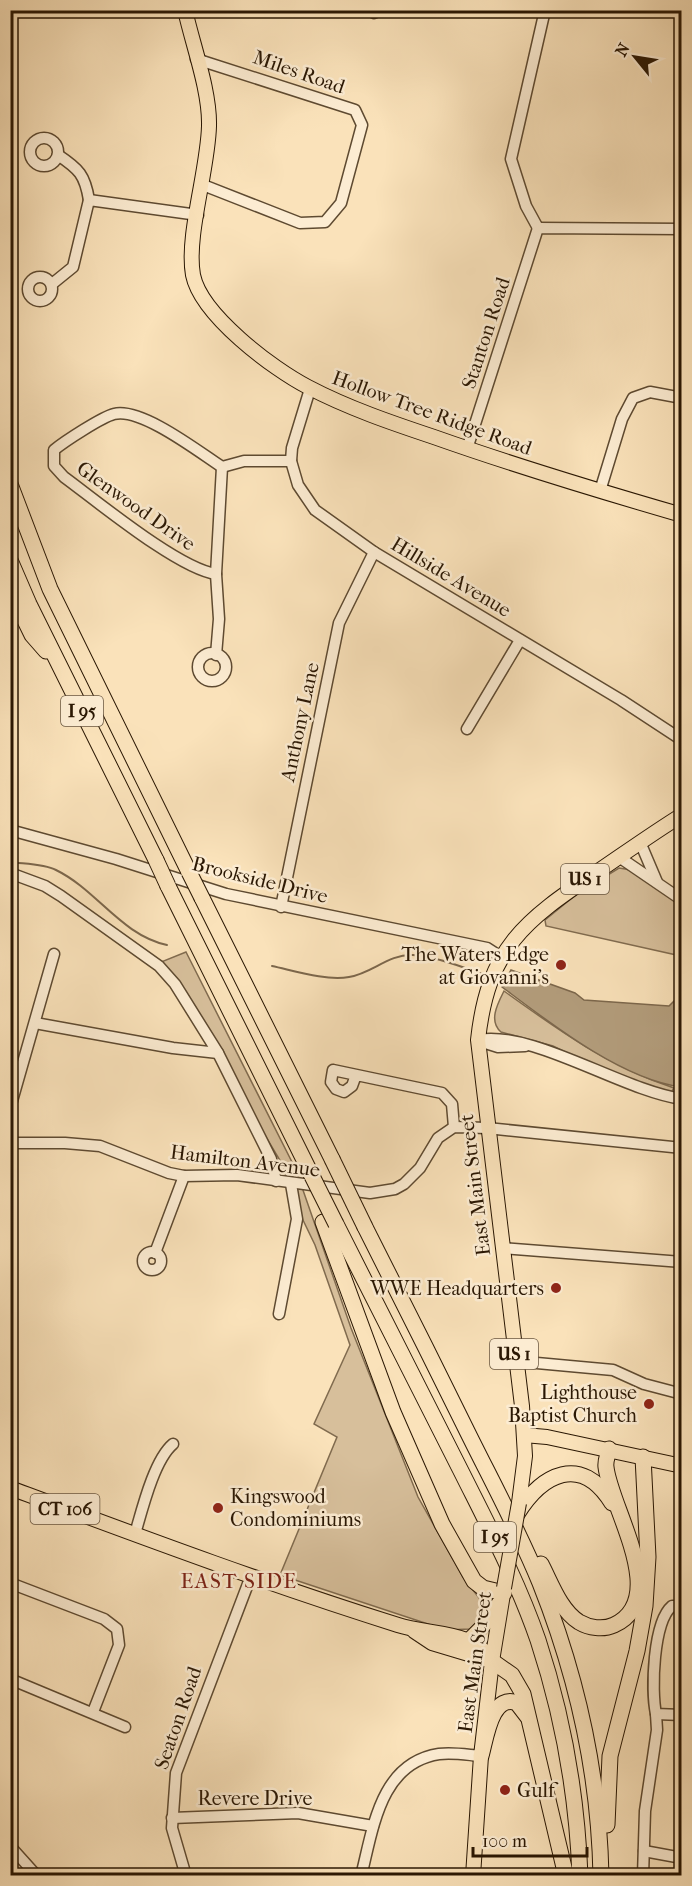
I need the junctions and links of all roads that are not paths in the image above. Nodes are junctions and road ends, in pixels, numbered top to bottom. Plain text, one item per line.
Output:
1 (185, 10) edge
2 (369, 10) edge
3 (380, 10) edge
4 (545, 10) edge
5 (196, 59) junction
6 (58, 155) dead end
7 (203, 184) junction
8 (89, 200) junction
9 (198, 215) junction
10 (538, 228) junction
11 (681, 229) edge
12 (52, 284) dead end
13 (310, 388) junction
14 (681, 398) edge
15 (467, 449) junction
16 (291, 461) junction
17 (222, 467) junction
18 (10, 484) edge
19 (600, 491) junction
20 (681, 515) edge
21 (374, 552) junction
22 (10, 560) edge
23 (216, 574) junction
24 (10, 590) edge
25 (520, 639) junction
26 (216, 655) dead end
27 (59, 665) junction
28 (467, 729) dead end
29 (681, 740) edge
30 (681, 815) edge
31 (10, 830) edge
32 (640, 842) junction
33 (619, 857) junction
34 (10, 873) edge
35 (657, 882) junction
36 (681, 900) edge
37 (281, 907) junction
38 (54, 954) dead end
39 (500, 960) junction
40 (35, 1023) junction
41 (478, 1040) junction
42 (218, 1053) junction
43 (356, 1075) dead end
44 (681, 1099) edge
45 (10, 1108) edge
46 (453, 1127) junction
47 (487, 1128) junction
48 (10, 1143) edge
49 (681, 1148) edge
50 (184, 1176) junction
51 (276, 1181) junction
52 (291, 1185) junction
53 (329, 1223) junction
54 (502, 1248) junction
55 (155, 1253) dead end
56 (681, 1263) edge
57 (279, 1314) dead end
58 (515, 1361) junction
59 (681, 1394) edge
60 (460, 1417) junction
61 (524, 1435) junction
62 (173, 1444) dead end
63 (609, 1449) junction
64 (643, 1457) junction
65 (681, 1466) edge
66 (10, 1488) edge
67 (518, 1509) junction
68 (627, 1532) junction
69 (135, 1534) junction
70 (251, 1576) junction
71 (10, 1583) edge
72 (504, 1593) junction
73 (681, 1606) edge
74 (434, 1638) junction
75 (468, 1641) junction
76 (492, 1661) junction
77 (10, 1679) edge
78 (93, 1712) junction
79 (656, 1714) junction
80 (681, 1715) edge
81 (125, 1727) dead end
82 (481, 1756) junction
83 (540, 1759) junction
84 (172, 1818) junction
85 (373, 1826) junction
86 (10, 1846) edge
87 (644, 1851) junction
88 (681, 1858) edge
89 (37, 1875) edge
90 (186, 1875) edge
91 (361, 1875) edge
92 (473, 1875) edge
93 (566, 1875) edge
94 (580, 1875) edge
95 (602, 1875) edge
96 (643, 1875) edge

1 - 5 main road, Hollow Tree Ridge Road
2 - 3 street
4 - 10 street
5 - 7 main road, Hollow Tree Ridge Road
5 - 7 street, Miles Road
6 - 8 street
7 - 9 main road, Hollow Tree Ridge Road
8 - 9 street
8 - 12 street
9 - 13 main road, Hollow Tree Ridge Road
10 - 11 street
10 - 15 street, Stanton Road
13 - 15 main road, Hollow Tree Ridge Road
13 - 16 street
14 - 19 street
15 - 19 main road, Hollow Tree Ridge Road
16 - 17 street
16 - 21 street, Hillside Avenue
17 - 23 street
17 - 23 street, Glenwood Drive
18 - 60 highway, I 95, bridge
19 - 20 main road, Hollow Tree Ridge Road
21 - 25 street, Hillside Avenue
21 - 37 street, Anthony Lane
22 - 27 highway, I 95
23 - 26 street
24 - 27 highway
25 - 28 street
25 - 29 street, Hillside Avenue
27 - 53 highway, I 95, bridge
30 - 32 main road, US 1
31 - 37 street, Brookside Drive
32 - 33 main road, US 1
32 - 35 street
33 - 35 street
33 - 39 main road, US 1
34 - 42 street
35 - 36 street
37 - 39 street, Brookside Drive
38 - 40 street
39 - 41 main road, East Main Street / US 1
40 - 42 street
40 - 45 street
41 - 44 street
41 - 47 main road, East Main Street / US 1
42 - 51 street
43 - 46 street
46 - 47 street
46 - 52 street, Hamilton Avenue
47 - 49 street
47 - 54 main road, East Main Street / US 1
48 - 50 street, Hamilton Avenue
50 - 51 street, Hamilton Avenue
50 - 55 street
51 - 52 street, Hamilton Avenue
52 - 57 street
53 - 72 highway
53 - 94 highway, I 95
54 - 56 street
54 - 58 main road, East Main Street / US 1
58 - 59 street
58 - 61 main road, East Main Street / US 1
60 - 68 highway
60 - 95 highway, I 95
61 - 63 main road
61 - 67 main road, East Main Street / US 1
62 - 69 street
63 - 64 main road
63 - 68 highway
64 - 65 main road
64 - 95 highway
66 - 69 main road, CT 106
67 - 68 highway
67 - 72 main road, East Main Street / US 1, bridge
69 - 70 main road, CT 106
70 - 74 main road, CT 106
70 - 84 street, Seaton Road
71 - 78 street
72 - 75 main road
72 - 76 main road, East Main Street / US 1
73 - 79 street
74 - 75 main road, CT 106
74 - 76 main road, CT 106
75 - 76 main road, CT 106
76 - 82 main road, East Main Street / US 1
76 - 83 highway
77 - 78 street
78 - 81 street
79 - 80 street
79 - 87 street
82 - 83 highway
82 - 85 street
82 - 92 main road, East Main Street / US 1
83 - 93 highway
84 - 85 street, Revere Drive
84 - 90 street, Seaton Road
85 - 91 street
86 - 89 street
87 - 88 street
87 - 96 street

